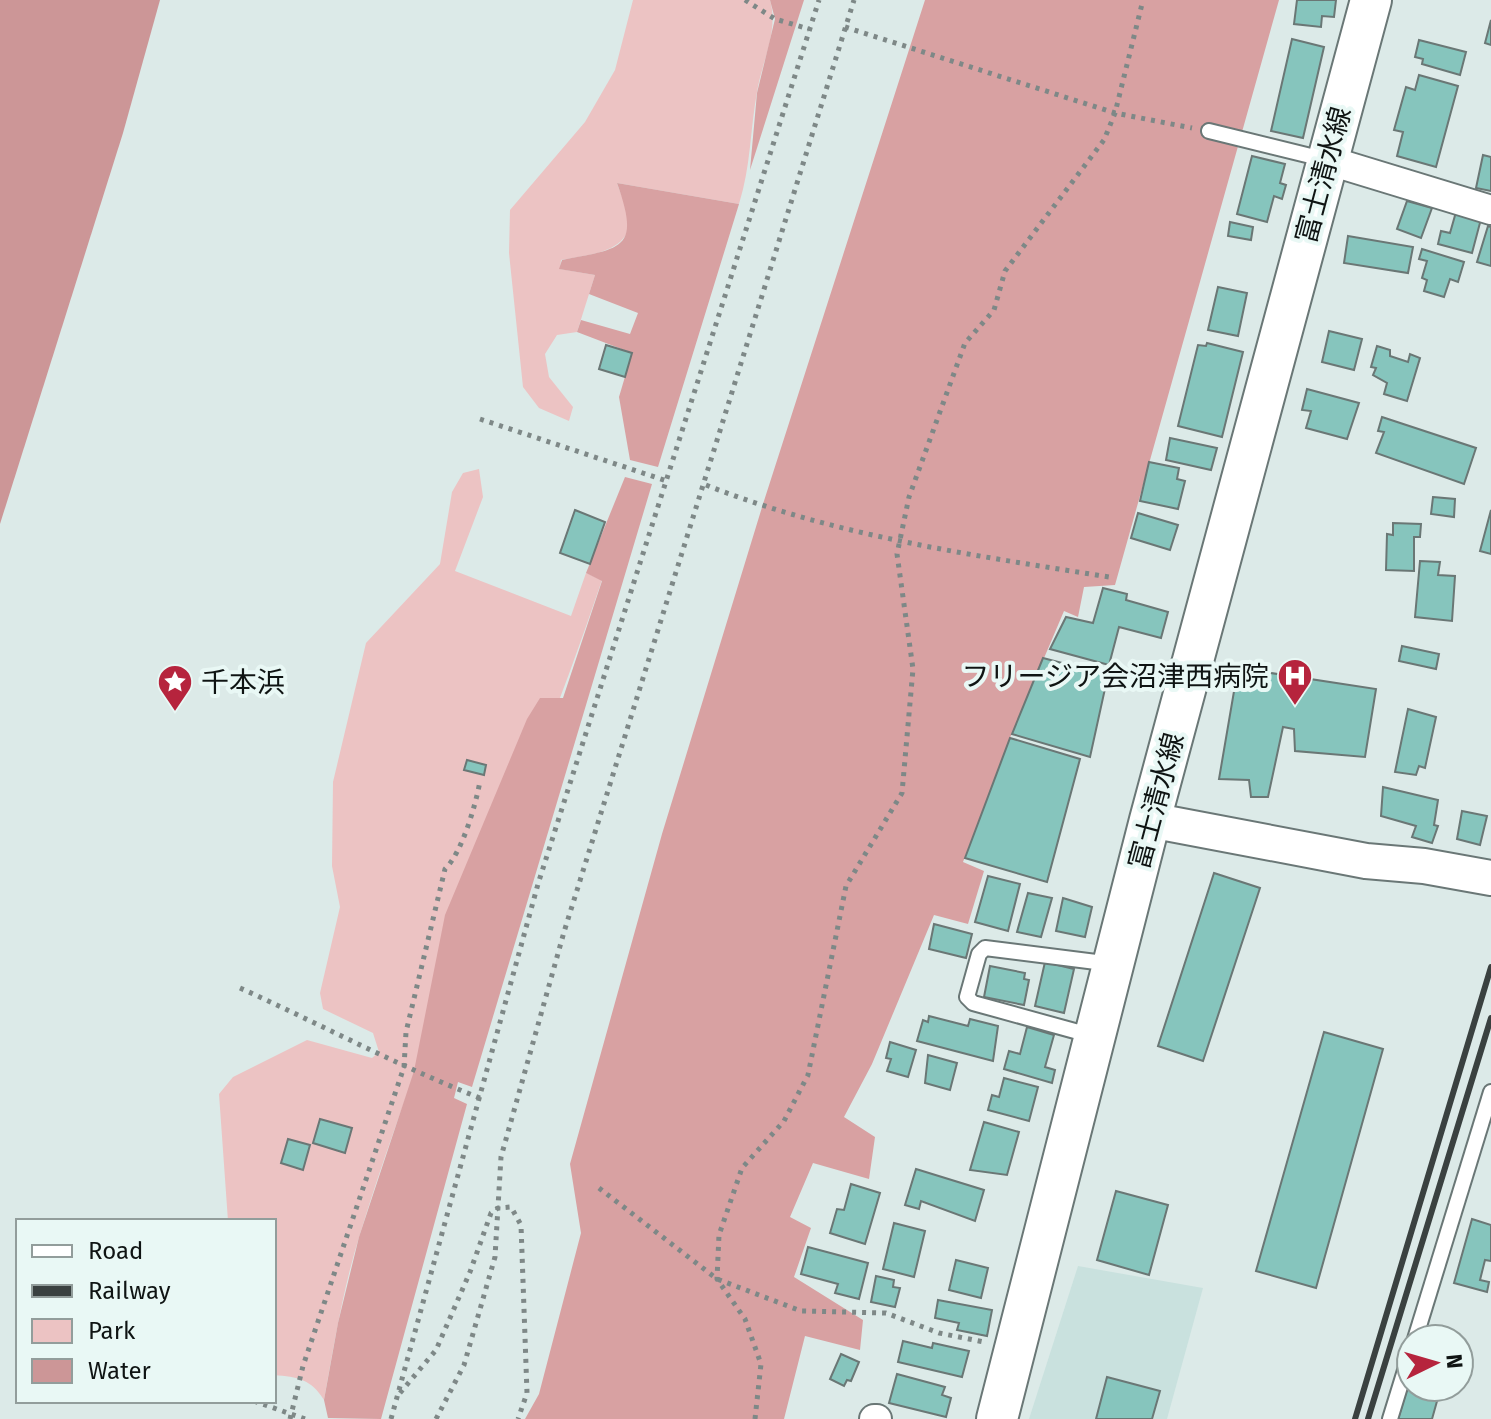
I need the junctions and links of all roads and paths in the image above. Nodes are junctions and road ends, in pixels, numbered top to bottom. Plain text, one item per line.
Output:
1 (745, 0) edge
2 (819, 0) edge
3 (854, 0) edge
4 (1143, 0) edge
5 (1371, 0) edge
6 (845, 27) junction
7 (809, 29) junction
8 (1115, 113) junction
9 (1209, 131) joint
10 (1327, 160) junction
11 (1491, 210) edge
12 (480, 419) dead end
13 (667, 481) junction
14 (706, 485) junction
15 (900, 543) junction
16 (1109, 577) dead end
17 (480, 781) dead end
18 (1150, 820) junction
19 (1489, 869) edge
20 (1112, 964) junction
21 (240, 988) dead end
22 (1095, 1036) junction
23 (404, 1067) junction
24 (1491, 1092) edge
25 (480, 1098) junction
26 (599, 1188) dead end
27 (498, 1208) junction
28 (717, 1279) junction
29 (1420, 1323) edge
30 (1017, 1348) junction
31 (398, 1395) junction
32 (259, 1403) edge
33 (291, 1417) edge
34 (305, 1419) edge
35 (391, 1419) edge
36 (436, 1419) edge
37 (518, 1419) edge
38 (755, 1419) edge
39 (997, 1419) edge

1 - 7 path
2 - 7 path
3 - 6 path
4 - 8 path
5 - 10 main road, 富士清水線
6 - 8 path
6 - 14 path
7 - 13 path
8 - 9 path
8 - 15 path
9 - 10 lane
10 - 11 street
10 - 18 main road, 富士清水線
12 - 13 path
13 - 25 path
14 - 15 path
14 - 27 path
15 - 16 path
15 - 28 path
17 - 23 path
18 - 19 street
18 - 20 main road, 富士清水線
20 - 22 main road, 富士清水線
20 - 22 lane
21 - 23 path
22 - 30 main road, 富士清水線
23 - 25 path
23 - 33 path
24 - 29 lane
25 - 31 path
26 - 28 path
27 - 31 path
27 - 36 path
27 - 37 path
28 - 30 path
28 - 38 path
30 - 39 main road, 富士清水線
31 - 35 path
32 - 33 path
33 - 34 path

